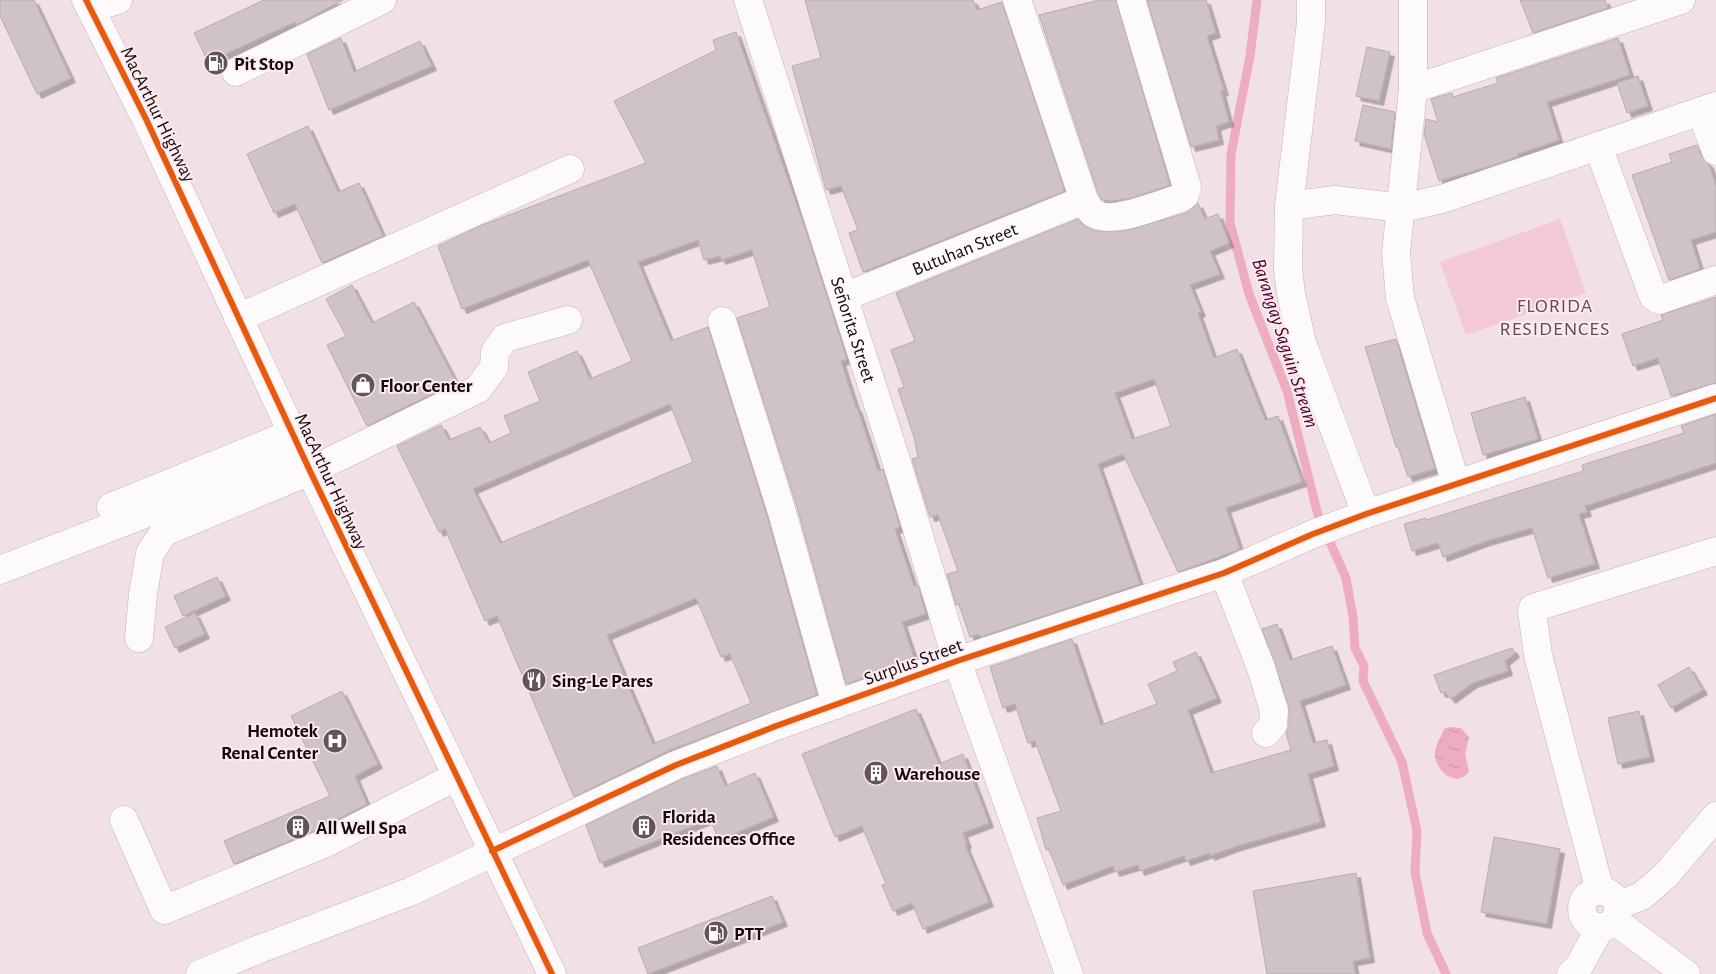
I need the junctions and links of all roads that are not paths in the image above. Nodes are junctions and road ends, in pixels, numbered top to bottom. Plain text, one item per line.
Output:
1 (118, 0) edge
2 (382, 0) edge
3 (748, 0) edge
4 (1017, 0) edge
5 (1131, 0) edge
6 (1311, 0) edge
7 (1413, 0) edge
8 (1681, 0) edge
9 (88, 4) edge
10 (236, 72) dead end
11 (1413, 89) junction
12 (1709, 109) edge
13 (1598, 146) junction
14 (1716, 152) edge
15 (570, 169) dead end
16 (1084, 200) junction
17 (1289, 206) junction
18 (1402, 208) junction
19 (1716, 280) edge
20 (844, 297) junction
21 (238, 318) junction
22 (568, 320) dead end
23 (722, 321) dead end
24 (1716, 398) edge
25 (302, 452) junction
26 (1456, 484) junction
27 (1359, 517) junction
28 (1716, 551) edge
29 (0, 552) edge
30 (0, 570) edge
31 (1224, 573) junction
32 (139, 638) dead end
33 (957, 660) junction
34 (836, 705) junction
35 (1266, 733) dead end
36 (457, 776) junction
37 (1716, 816) edge
38 (124, 820) dead end
39 (492, 851) junction
40 (1608, 911) junction
41 (200, 974) edge
42 (552, 974) edge
43 (1069, 974) edge
44 (1571, 974) edge
45 (1686, 974) edge

1 - 9 main road
2 - 10 main road
3 - 20 main road, Señorita Street
4 - 16 main road
5 - 16 main road
6 - 17 main road
7 - 11 main road
8 - 11 main road
9 - 21 main road, MacArthur Highway
11 - 18 main road
12 - 13 main road
12 - 14 main road
13 - 18 main road
13 - 19 main road
15 - 21 main road
16 - 20 main road, Butuhan Street
17 - 18 main road
17 - 27 main road
18 - 26 main road
20 - 33 main road, Señorita Street
21 - 25 main road, MacArthur Highway
22 - 25 main road
23 - 34 main road
24 - 26 main road, Surplus Street
25 - 29 main road
25 - 30 main road
25 - 32 main road
25 - 36 main road, MacArthur Highway
26 - 27 main road, Surplus Street
27 - 31 main road, Surplus Street
28 - 40 main road
31 - 33 main road, Surplus Street
31 - 35 main road
33 - 34 main road, Surplus Street
33 - 43 main road, Señorita Street
34 - 39 main road, Surplus Street
36 - 38 main road
36 - 39 main road, MacArthur Highway
37 - 40 main road
39 - 41 main road, Surplus Street
39 - 42 main road, MacArthur Highway
40 - 44 main road
40 - 45 main road

